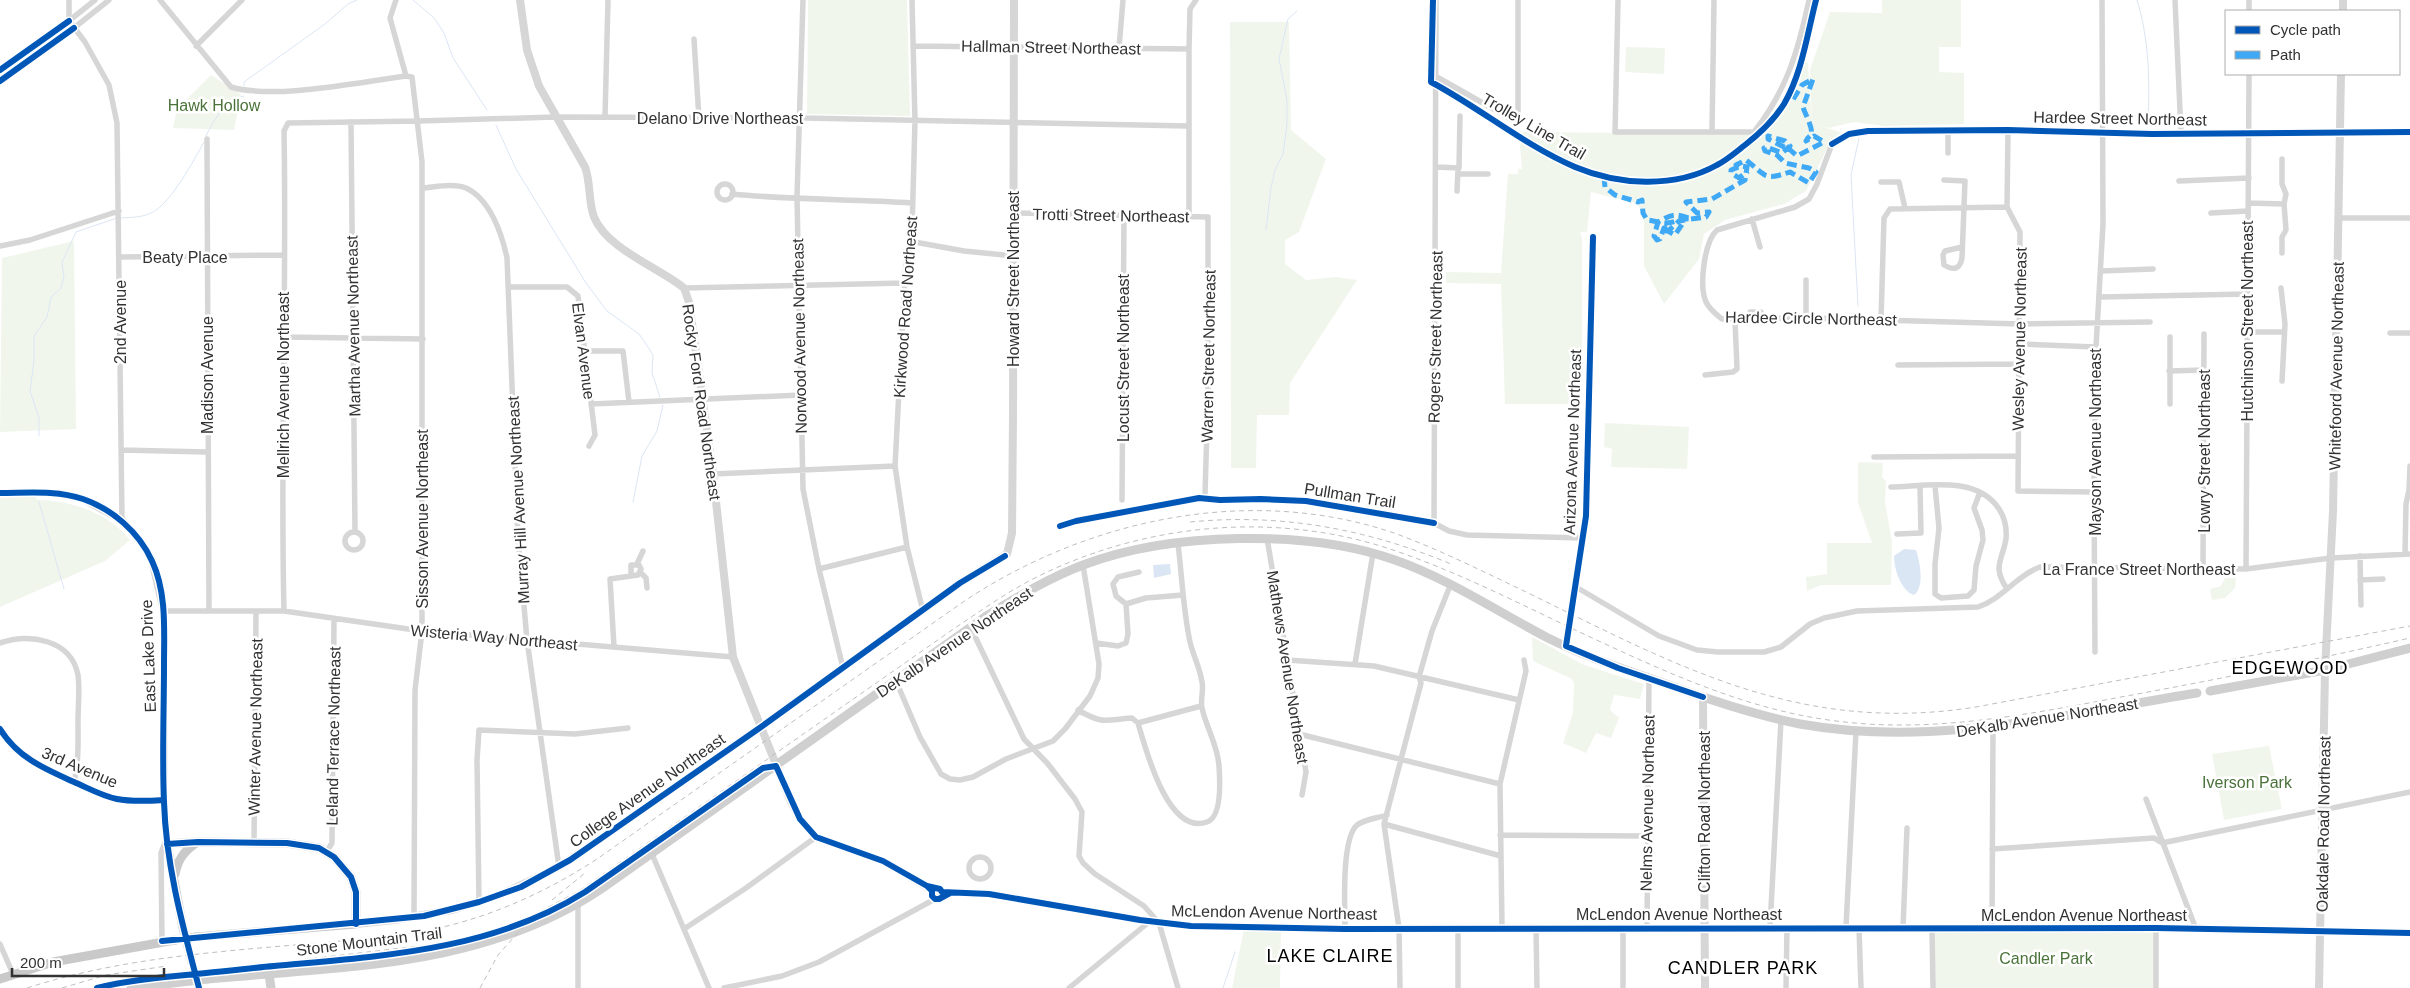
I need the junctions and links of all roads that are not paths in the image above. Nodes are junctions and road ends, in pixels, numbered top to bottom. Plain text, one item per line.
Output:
1 (68, 0) edge
2 (95, 0) edge
3 (109, 0) edge
4 (160, 0) edge
5 (242, 0) edge
6 (396, 0) edge
7 (520, 0) edge
8 (608, 0) edge
9 (803, 0) edge
10 (912, 0) edge
11 (1014, 0) edge
12 (1123, 0) edge
13 (1196, 0) edge
14 (1436, 0) edge
15 (1518, 0) edge
16 (1618, 0) edge
17 (1714, 0) edge
18 (1809, 0) edge
19 (2102, 0) edge
20 (2175, 0) edge
21 (69, 21) junction
22 (74, 28) junction
23 (694, 39) dead end
24 (196, 46) junction
25 (913, 46) junction
26 (1014, 47) junction
27 (1119, 48) junction
28 (1189, 49) junction
29 (0, 70) edge
30 (2249, 75) edge
31 (2341, 75) edge
32 (406, 76) junction
33 (1437, 77) junction
34 (0, 81) edge
35 (555, 116) junction
36 (1460, 116) dead end
37 (605, 118) junction
38 (799, 118) junction
39 (699, 119) junction
40 (915, 121) junction
41 (351, 122) junction
42 (419, 122) junction
43 (1012, 123) junction
44 (1188, 126) junction
45 (1948, 130) junction
46 (2008, 130) junction
47 (2340, 131) junction
48 (1712, 132) junction
49 (2181, 132) junction
50 (2249, 132) junction
51 (2410, 132) edge
52 (2102, 133) junction
53 (207, 140) dead end
54 (1832, 144) joint
55 (1948, 153) dead end
56 (284, 158) joint
57 (2282, 159) dead end
58 (1436, 167) junction
59 (1458, 171) junction
60 (1488, 174) dead end
61 (2249, 178) junction
62 (1944, 180) dead end
63 (2179, 181) dead end
64 (1881, 182) dead end
65 (422, 188) junction
66 (1457, 191) dead end
67 (732, 194) dead end
68 (797, 197) junction
69 (912, 203) junction
70 (2248, 203) junction
71 (2284, 204) junction
72 (2007, 207) junction
73 (1905, 208) junction
74 (1963, 209) junction
75 (2248, 211) junction
76 (2211, 213) dead end
77 (1014, 214) junction
78 (119, 216) junction
79 (1124, 216) junction
80 (1189, 216) junction
81 (1208, 217) joint
82 (2339, 218) junction
83 (2410, 218) edge
84 (1752, 219) junction
85 (1593, 238) dead end
86 (909, 241) junction
87 (0, 246) edge
88 (1760, 247) dead end
89 (1962, 247) dead end
90 (2282, 253) dead end
91 (284, 255) junction
92 (1014, 256) junction
93 (120, 257) junction
94 (207, 258) junction
95 (2153, 269) dead end
96 (2101, 271) junction
97 (1806, 280) dead end
98 (904, 283) junction
99 (798, 284) junction
100 (508, 288) junction
101 (684, 288) junction
102 (2281, 288) dead end
103 (2248, 294) junction
104 (2100, 297) junction
105 (1806, 318) junction
106 (1735, 319) junction
107 (1881, 320) junction
108 (2097, 322) junction
109 (2150, 322) dead end
110 (2020, 324) junction
111 (2247, 332) junction
112 (2284, 332) junction
113 (2390, 333) dead end
114 (2410, 333) edge
115 (2204, 334) dead end
116 (285, 337) junction
117 (2170, 337) dead end
118 (353, 338) junction
119 (423, 339) junction
120 (2018, 344) junction
121 (2096, 347) junction
122 (585, 351) junction
123 (2018, 364) junction
124 (1898, 365) dead end
125 (2204, 370) junction
126 (2170, 371) junction
127 (1705, 375) dead end
128 (2282, 381) dead end
129 (801, 395) junction
130 (702, 399) junction
131 (629, 402) junction
132 (591, 404) junction
133 (2170, 404) dead end
134 (589, 446) dead end
135 (121, 450) junction
136 (206, 452) junction
137 (1874, 456) dead end
138 (2018, 456) junction
139 (895, 466) junction
140 (2410, 466) edge
141 (802, 468) junction
142 (713, 474) junction
143 (1920, 486) junction
144 (1935, 486) junction
145 (1891, 487) dead end
146 (1980, 492) junction
147 (2094, 492) junction
148 (0, 493) edge
149 (1205, 494) dead end
150 (1122, 500) dead end
151 (122, 520) junction
152 (355, 531) dead end
153 (1897, 534) dead end
154 (1267, 538) junction
155 (1582, 538) junction
156 (1178, 544) junction
157 (907, 547) junction
158 (643, 551) dead end
159 (1373, 553) junction
160 (2408, 554) edge
161 (1005, 556) joint
162 (2360, 556) junction
163 (2331, 558) junction
164 (637, 564) junction
165 (1083, 565) junction
166 (2095, 567) junction
167 (2203, 568) junction
168 (819, 569) junction
169 (2246, 569) junction
170 (1139, 572) dead end
171 (641, 573) junction
172 (631, 575) junction
173 (2383, 579) dead end
174 (2360, 580) junction
175 (1450, 586) junction
176 (1576, 587) junction
177 (647, 588) dead end
178 (2007, 589) junction
179 (1183, 595) junction
180 (1126, 604) junction
181 (2361, 605) dead end
182 (164, 611) junction
183 (209, 611) junction
184 (284, 611) junction
185 (923, 611) junction
186 (256, 612) junction
187 (334, 620) junction
188 (971, 628) junction
189 (422, 631) junction
190 (527, 640) junction
191 (0, 643) edge
192 (1096, 643) junction
193 (1566, 646) junction
194 (614, 647) junction
195 (2410, 648) edge
196 (2095, 652) dead end
197 (733, 657) junction
198 (2326, 659) joint
199 (1287, 660) junction
200 (1524, 660) dead end
201 (1355, 664) junction
202 (843, 668) junction
203 (2325, 670) junction
204 (1419, 677) junction
205 (1648, 678) junction
206 (896, 681) junction
207 (2210, 691) dead end
208 (2196, 693) dead end
209 (1703, 697) junction
210 (1519, 700) junction
211 (1201, 706) junction
212 (1078, 710) junction
213 (1781, 720) junction
214 (1138, 723) junction
215 (761, 727) junction
216 (1993, 727) junction
217 (628, 728) dead end
218 (0, 729) edge
219 (1856, 731) junction
220 (540, 734) junction
221 (1299, 734) junction
222 (1032, 748) junction
223 (1401, 759) junction
224 (776, 766) junction
225 (74, 782) junction
226 (1500, 784) junction
227 (2410, 792) edge
228 (1302, 795) dead end
229 (2146, 799) dead end
230 (164, 800) junction
231 (2323, 810) junction
232 (1387, 815) junction
233 (1384, 824) junction
234 (1907, 828) dead end
235 (1500, 835) junction
236 (1646, 836) junction
237 (816, 837) junction
238 (166, 842) junction
239 (198, 842) junction
240 (254, 843) junction
241 (2162, 843) junction
242 (1992, 849) junction
243 (327, 852) junction
244 (652, 854) junction
245 (1501, 856) junction
246 (559, 867) junction
247 (980, 880) junction
248 (173, 881) junction
249 (938, 892) junction
250 (980, 893) junction
251 (479, 902) junction
252 (578, 904) junction
253 (414, 917) junction
254 (1149, 922) junction
255 (1159, 923) junction
256 (356, 924) junction
257 (1536, 927) junction
258 (1770, 927) junction
259 (1786, 927) junction
260 (1846, 927) junction
261 (184, 928) tunnel mouth
262 (1399, 928) junction
263 (1502, 928) junction
264 (1622, 928) junction
265 (1704, 928) junction
266 (1859, 928) junction
267 (1903, 928) junction
268 (2156, 928) junction
269 (684, 929) junction
270 (1345, 929) junction
271 (1458, 929) junction
272 (1647, 929) junction
273 (1932, 929) junction
274 (1992, 929) junction
275 (2196, 929) junction
276 (2320, 930) junction
277 (2410, 933) edge
278 (162, 941) junction
279 (0, 944) edge
280 (13, 974) junction
281 (269, 974) junction
282 (0, 978) edge
283 (164, 986) edge
284 (131, 988) edge
285 (271, 988) edge
286 (578, 988) edge
287 (708, 988) edge
288 (724, 988) edge
289 (1069, 988) edge
290 (1178, 988) edge
291 (1400, 988) edge
292 (1458, 988) edge
293 (1537, 988) edge
294 (1623, 988) edge
295 (1705, 988) edge
296 (1786, 988) edge
297 (1861, 988) edge
298 (1933, 988) edge
299 (2156, 988) edge
300 (2319, 988) edge

1 - 21 street
2 - 21 street
3 - 22 street
4 - 24 street
5 - 24 street
6 - 32 street
7 - 35 street, Rocky Ford Road Northeast
8 - 37 street
9 - 38 street, Norwood Avenue Northeast
10 - 25 street, Kirkwood Road Northeast
11 - 26 street, Howard Street Northeast
12 - 27 street
13 - 28 street
14 - 33 street, Rogers Street Northeast
15 - 33 street
16 - 48 street
17 - 48 street
18 - 48 street
19 - 52 street, Mayson Avenue Northeast
20 - 49 street
21 - 22 street, 2nd Avenue
21 - 29 street
22 - 34 street
22 - 78 street, 2nd Avenue
23 - 39 street
24 - 32 street
25 - 26 street, Hallman Street Northeast
25 - 40 street, Kirkwood Road Northeast
26 - 27 street, Hallman Street Northeast
26 - 43 street, Howard Street Northeast
27 - 28 street, Hallman Street Northeast
28 - 44 street
30 - 50 street, Hutchinson Street Northeast
31 - 47 street, Whitefoord Avenue Northeast
32 - 42 street, Sisson Avenue Northeast
33 - 58 street, Rogers Street Northeast
35 - 37 street, Delano Drive Northeast
35 - 42 street, Delano Drive Northeast
35 - 101 street, Rocky Ford Road Northeast
36 - 59 street
37 - 39 street, Delano Drive Northeast
38 - 39 street, Delano Drive Northeast
38 - 40 street, Delano Drive Northeast
38 - 68 street, Norwood Avenue Northeast
40 - 43 street, Delano Drive Northeast
40 - 69 street, Kirkwood Road Northeast
41 - 42 street, Delano Drive Northeast
41 - 56 street, Delano Drive Northeast
41 - 118 street, Martha Avenue Northeast
42 - 65 street, Sisson Avenue Northeast
43 - 44 street, Delano Drive Northeast
43 - 77 street, Howard Street Northeast
44 - 80 street
45 - 46 street, Hardee Street Northeast
45 - 54 street, Hardee Street Northeast
45 - 55 street
46 - 52 street, Hardee Street Northeast
46 - 72 street, Wesley Avenue Northeast
47 - 50 street, Hardee Street Northeast
47 - 51 street, Hardee Street Northeast
47 - 82 street, Whitefoord Avenue Northeast
49 - 50 street, Hardee Street Northeast
49 - 52 street, Hardee Street Northeast
50 - 61 street, Hutchinson Street Northeast
52 - 96 street, Mayson Avenue Northeast
53 - 94 street, Madison Avenue
54 - 84 street, Hardee Circle Northeast
56 - 91 street, Mellrich Avenue Northeast
57 - 71 street
58 - 59 street
58 - 155 street, Rogers Street Northeast
59 - 60 street
59 - 66 street
61 - 63 street
61 - 70 street, Hutchinson Street Northeast
62 - 74 street
64 - 73 street
65 - 100 street, Murray Hill Avenue Northeast
65 - 119 street, Sisson Avenue Northeast
67 - 68 street
68 - 69 street
68 - 99 street, Norwood Avenue Northeast
69 - 86 street, Kirkwood Road Northeast
70 - 71 street
70 - 75 street, Hutchinson Street Northeast
71 - 90 street
72 - 74 street
72 - 110 street, Wesley Avenue Northeast
73 - 74 street
73 - 107 street
74 - 89 street
75 - 76 street
75 - 103 street, Hutchinson Street Northeast
77 - 79 street, Trotti Street Northeast
77 - 92 street, Howard Street Northeast
78 - 87 street
78 - 93 street, 2nd Avenue
79 - 80 street, Trotti Street Northeast
79 - 150 street, Locust Street Northeast
80 - 81 street, Trotti Street Northeast
81 - 149 street, Warren Street Northeast
82 - 83 street
82 - 163 street, Whitefoord Avenue Northeast
84 - 88 street
84 - 106 street, Hardee Circle Northeast
85 - 155 street, Arizona Avenue Northeast
86 - 92 street
86 - 98 street, Kirkwood Road Northeast
91 - 94 street, Beaty Place
91 - 116 street, Mellrich Avenue Northeast
92 - 161 street, Howard Street Northeast
93 - 94 street, Beaty Place
93 - 135 street, 2nd Avenue
94 - 136 street, Madison Avenue
95 - 96 street
96 - 104 street, Mayson Avenue Northeast
97 - 105 street
98 - 99 street
98 - 139 street, Kirkwood Road Northeast
99 - 101 street
99 - 129 street, Norwood Avenue Northeast
100 - 122 street, Elvan Avenue
100 - 190 street, Murray Hill Avenue Northeast
101 - 130 street, Rocky Ford Road Northeast
102 - 112 street
103 - 104 street
103 - 111 street, Hutchinson Street Northeast
104 - 108 street, Mayson Avenue Northeast
105 - 106 street, Hardee Circle Northeast
105 - 107 street, Hardee Circle Northeast
106 - 127 street
107 - 110 street, Hardee Circle Northeast
108 - 109 street
108 - 110 street, Hardee Circle Northeast
108 - 121 street, Mayson Avenue Northeast
110 - 120 street, Wesley Avenue Northeast
111 - 112 street
111 - 169 street, Hutchinson Street Northeast
112 - 128 street
113 - 114 street
115 - 125 street, Lowry Street Northeast
116 - 118 street
116 - 184 street, Mellrich Avenue Northeast
117 - 126 street
118 - 119 street
118 - 152 street, Martha Avenue Northeast
119 - 189 street, Sisson Avenue Northeast
120 - 121 street
120 - 123 street, Wesley Avenue Northeast
121 - 147 street, Mayson Avenue Northeast
122 - 131 street
122 - 132 street, Elvan Avenue
123 - 124 street
123 - 138 street, Wesley Avenue Northeast
125 - 126 street
125 - 167 street, Lowry Street Northeast
126 - 133 street
129 - 130 street
129 - 141 street, Norwood Avenue Northeast
130 - 131 street
130 - 142 street, Rocky Ford Road Northeast
131 - 132 street
132 - 134 street, Elvan Avenue
135 - 136 street
135 - 151 street, 2nd Avenue
136 - 183 street, Madison Avenue
137 - 138 street
138 - 147 street, Wesley Avenue Northeast
139 - 141 street
139 - 157 street, Kirkwood Road Northeast
140 - 160 street
141 - 142 street
141 - 168 street, Norwood Avenue Northeast
142 - 197 street, Rocky Ford Road Northeast
143 - 144 street
143 - 145 street
143 - 153 street
144 - 146 street
144 - 146 street
146 - 178 street
147 - 166 street, Mayson Avenue Northeast
148 - 151 street, East Lake Drive
151 - 182 street, East Lake Drive
154 - 156 main road, DeKalb Avenue Northeast
154 - 159 main road, DeKalb Avenue Northeast
154 - 199 street, Mathews Avenue Northeast
155 - 176 street, Arizona Avenue Northeast
156 - 165 main road, DeKalb Avenue Northeast
156 - 179 street
157 - 168 street
157 - 185 street, Kirkwood Road Northeast
158 - 164 street
159 - 175 main road, DeKalb Avenue Northeast
159 - 201 street
160 - 162 street, La France Street Northeast
161 - 185 street, College Avenue Northeast
162 - 163 street, La France Street Northeast
162 - 174 street
163 - 169 street, La France Street Northeast
163 - 198 street, Whitefoord Avenue Northeast
164 - 171 street
164 - 172 street
165 - 188 main road, DeKalb Avenue Northeast
165 - 192 street
166 - 167 street, La France Street Northeast
166 - 178 street, La France Street Northeast
166 - 196 street, Mayson Avenue Northeast
167 - 169 street, La France Street Northeast
168 - 202 street, Norwood Avenue Northeast
170 - 180 street
171 - 172 street
171 - 177 street
172 - 194 street
173 - 174 street
174 - 181 street
175 - 193 main road, DeKalb Avenue Northeast
175 - 204 street
176 - 178 street, La France Street Northeast
176 - 193 street, Arizona Avenue Northeast
179 - 180 street
179 - 211 street
180 - 192 street
182 - 183 street, Wisteria Way Northeast
182 - 230 street, East Lake Drive
183 - 186 street, Wisteria Way Northeast
184 - 186 street, Wisteria Way Northeast
184 - 187 street, Wisteria Way Northeast
185 - 202 street, College Avenue Northeast
186 - 240 street, Winter Avenue Northeast
187 - 189 street, Wisteria Way Northeast
187 - 243 street, Leland Terrace Northeast
188 - 206 main road, DeKalb Avenue Northeast
188 - 222 street
189 - 190 street, Wisteria Way Northeast
189 - 253 street, Sisson Avenue Northeast
190 - 194 street, Wisteria Way Northeast
190 - 220 street, Murray Hill Avenue Northeast
191 - 225 street
192 - 212 street
193 - 205 main road, DeKalb Avenue Northeast
194 - 197 street, Wisteria Way Northeast
195 - 203 main road
197 - 215 street, Rocky Ford Road Northeast
198 - 203 street, Oakdale Road Northeast
199 - 201 street
199 - 221 street, Mathews Avenue Northeast
200 - 210 street
201 - 204 street
202 - 215 street, College Avenue Northeast
203 - 207 main road
203 - 231 street, Oakdale Road Northeast
204 - 210 street
204 - 223 street
205 - 209 main road, DeKalb Avenue Northeast
205 - 236 street, Nelms Avenue Northeast
206 - 222 street
206 - 224 main road, DeKalb Avenue Northeast
208 - 216 main road, DeKalb Avenue Northeast
209 - 213 main road, DeKalb Avenue Northeast
209 - 265 street, Clifton Road Northeast
210 - 226 street
211 - 214 street
211 - 214 street
212 - 214 street
212 - 222 street
213 - 219 main road, DeKalb Avenue Northeast
213 - 258 street
215 - 224 street, Rocky Ford Road Northeast
215 - 246 street, College Avenue Northeast
216 - 219 main road, DeKalb Avenue Northeast
216 - 242 street
217 - 220 street
218 - 225 street, 3rd Avenue
219 - 260 street
220 - 246 street, Murray Hill Avenue Northeast
220 - 251 street
221 - 223 street
221 - 228 street, Mathews Avenue Northeast
222 - 255 street
223 - 226 street
223 - 232 street
224 - 237 street, Rocky Ford Road Northeast
224 - 244 main road, DeKalb Avenue Northeast
225 - 230 street, 3rd Avenue
226 - 235 street
227 - 231 street
229 - 241 street
230 - 238 street, East Lake Drive
231 - 241 street
231 - 276 street, Oakdale Road Northeast
232 - 233 street
232 - 270 street
233 - 245 street
233 - 262 street
234 - 267 street
235 - 236 street
235 - 245 street
236 - 272 street, Nelms Avenue Northeast
237 - 249 street
237 - 269 street
238 - 239 main road
238 - 248 main road, East Lake Drive
238 - 278 street
239 - 240 main road
239 - 248 main road
240 - 243 main road
241 - 242 street
241 - 275 street
242 - 274 street
243 - 256 main road
244 - 252 main road, DeKalb Avenue Northeast
244 - 269 street
245 - 263 street
246 - 251 street, College Avenue Northeast
247 - 247 street
247 - 250 street
248 - 261 main road, East Lake Drive
249 - 250 street, McLendon Avenue Northeast
249 - 288 street, McLendon Avenue Northeast
250 - 254 street, McLendon Avenue Northeast
251 - 253 street, College Avenue Northeast
252 - 281 main road, DeKalb Avenue Northeast
252 - 286 street
253 - 256 street, College Avenue Northeast
254 - 255 street, McLendon Avenue Northeast
254 - 289 street
255 - 270 street, McLendon Avenue Northeast
255 - 290 street
256 - 278 main road, College Avenue Northeast, bridge
257 - 263 street, McLendon Avenue Northeast
257 - 264 street, McLendon Avenue Northeast
257 - 293 street
258 - 259 street, McLendon Avenue Northeast
258 - 265 street, McLendon Avenue Northeast
259 - 260 street, McLendon Avenue Northeast
259 - 296 street
260 - 266 street, McLendon Avenue Northeast
262 - 270 street, McLendon Avenue Northeast
262 - 271 street, McLendon Avenue Northeast
262 - 291 street
263 - 271 street, McLendon Avenue Northeast
264 - 272 street, McLendon Avenue Northeast
264 - 294 street
265 - 272 street, McLendon Avenue Northeast
265 - 295 street, Clifton Road Northeast
266 - 267 street, McLendon Avenue Northeast
266 - 297 street
267 - 273 street, McLendon Avenue Northeast
268 - 274 street, McLendon Avenue Northeast
268 - 275 street, McLendon Avenue Northeast
268 - 299 street
269 - 287 street
271 - 292 street
273 - 274 street, McLendon Avenue Northeast
273 - 298 street
275 - 276 street, McLendon Avenue Northeast
276 - 277 street, McLendon Avenue Northeast
276 - 300 street, Oakdale Road Northeast
278 - 280 main road, College Avenue Northeast
279 - 280 street
280 - 282 main road, College Avenue Northeast
281 - 283 main road, DeKalb Avenue Northeast, bridge
281 - 285 main road
283 - 284 main road, DeKalb Avenue Northeast

